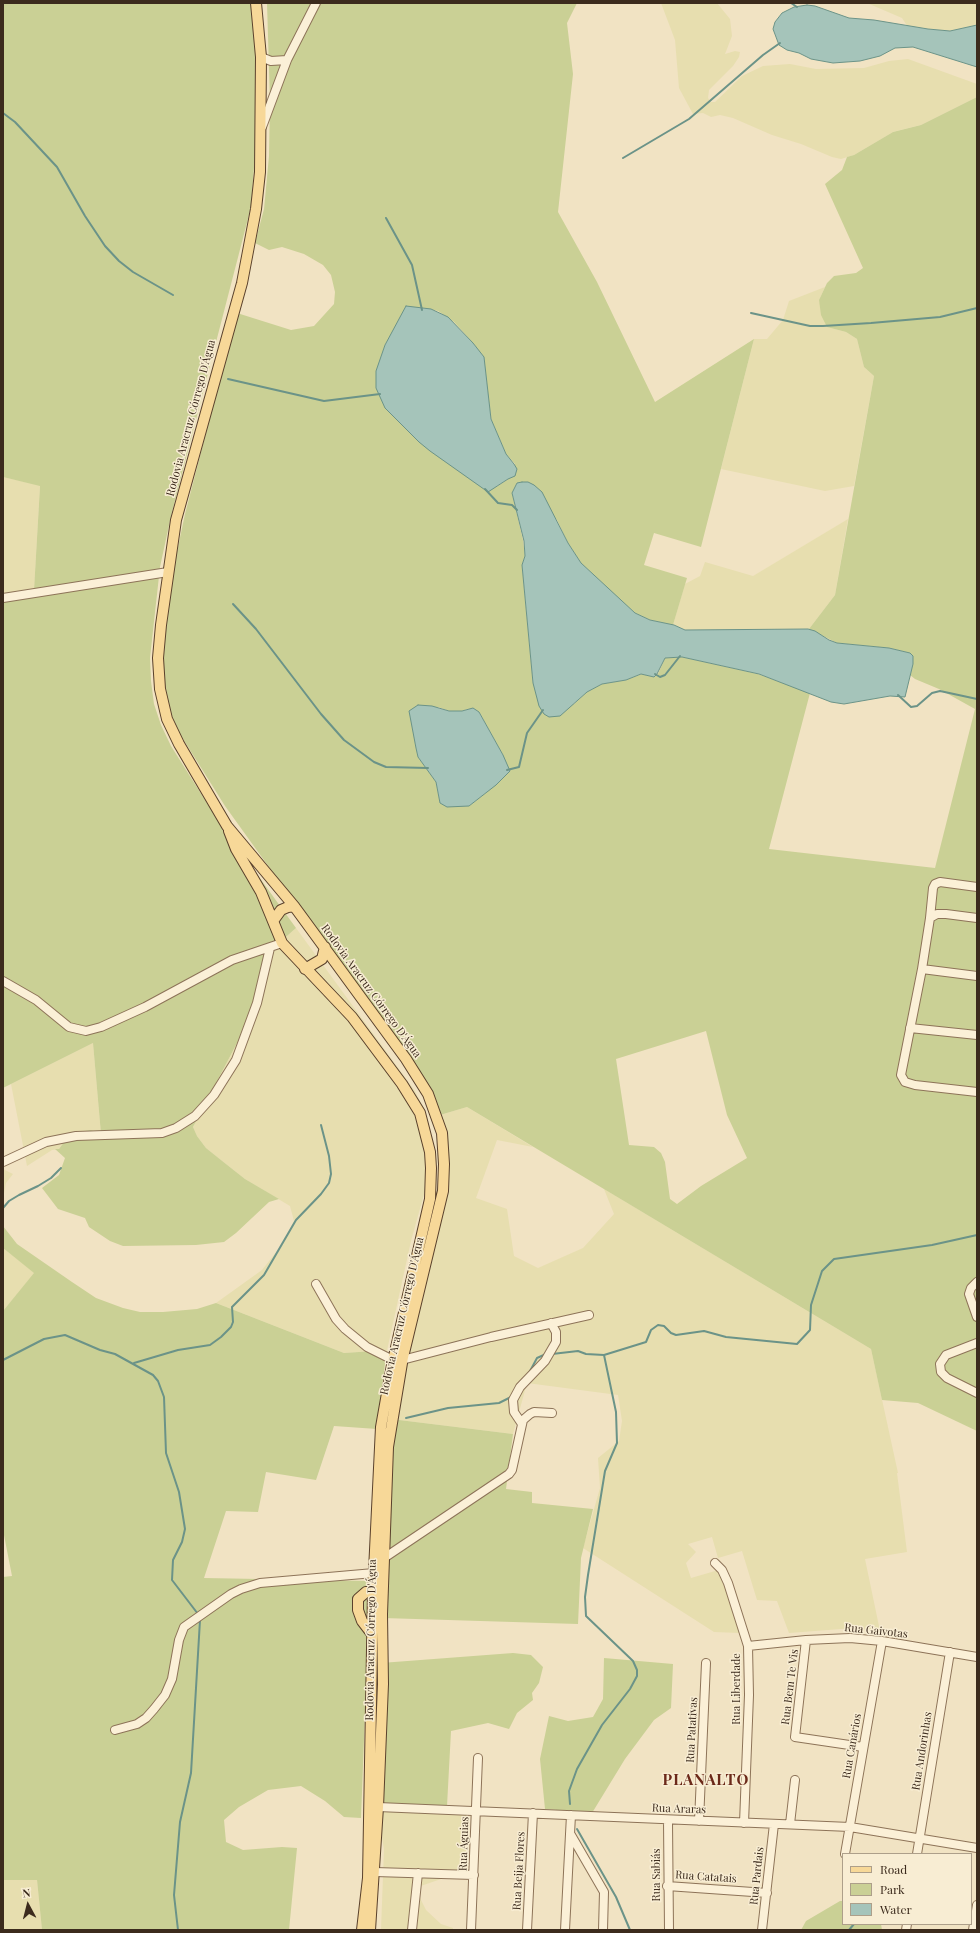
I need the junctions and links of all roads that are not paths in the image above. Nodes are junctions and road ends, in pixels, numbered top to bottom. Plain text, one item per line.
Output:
1 (256, 3) edge
2 (309, 3) edge
3 (316, 3) edge
4 (310, 13) junction
5 (261, 57) junction
6 (287, 60) junction
7 (260, 131) junction
8 (168, 572) junction
9 (3, 598) edge
10 (227, 826) junction
11 (977, 887) edge
12 (294, 906) junction
13 (930, 918) junction
14 (977, 918) edge
15 (273, 921) junction
16 (282, 943) junction
17 (324, 947) junction
18 (270, 948) junction
19 (305, 969) junction
20 (922, 969) junction
21 (977, 976) edge
22 (3, 982) edge
23 (910, 1028) junction
24 (977, 1035) edge
25 (977, 1092) edge
26 (3, 1162) edge
27 (977, 1282) edge
28 (316, 1284) dead end
29 (588, 1315) dead end
30 (977, 1316) edge
31 (551, 1323) junction
32 (977, 1343) edge
33 (398, 1360) junction
34 (977, 1393) edge
35 (552, 1413) dead end
36 (522, 1424) junction
37 (384, 1558) junction
38 (715, 1563) dead end
39 (374, 1573) junction
40 (378, 1591) junction
41 (372, 1634) junction
42 (806, 1640) junction
43 (882, 1641) junction
44 (748, 1646) junction
45 (950, 1652) junction
46 (977, 1657) edge
47 (706, 1663) dead end
48 (115, 1730) dead end
49 (863, 1747) junction
50 (478, 1758) dead end
51 (795, 1780) dead end
52 (378, 1807) junction
53 (476, 1811) junction
54 (533, 1813) junction
55 (571, 1815) junction
56 (668, 1821) junction
57 (699, 1821) junction
58 (744, 1823) junction
59 (774, 1824) junction
60 (790, 1824) junction
61 (850, 1827) junction
62 (571, 1834) junction
63 (919, 1839) junction
64 (977, 1848) edge
65 (845, 1853) edge
66 (917, 1853) edge
67 (375, 1872) junction
68 (418, 1873) junction
69 (474, 1875) junction
70 (667, 1886) junction
71 (767, 1892) junction
72 (977, 1905) edge
73 (362, 1930) edge
74 (370, 1930) edge
75 (412, 1930) edge
76 (471, 1930) edge
77 (527, 1930) edge
78 (565, 1930) edge
79 (603, 1930) edge
80 (669, 1930) edge
81 (762, 1930) edge
82 (973, 1930) edge

1 - 5 main road, Rodovia Aracruz Córrego D'Água
2 - 4 street
3 - 4 street
4 - 6 street
5 - 6 street
5 - 7 main road, Rodovia Aracruz Córrego D'Água
6 - 7 street
7 - 8 main road, Rodovia Aracruz Córrego D'Água
8 - 9 street
8 - 10 main road, Rodovia Aracruz Córrego D'Água
10 - 12 main road, Rodovia Aracruz Córrego D'Água
10 - 15 main road, Rodovia Aracruz Córrego D'Água
11 - 13 street
12 - 15 main road
12 - 17 main road, Rodovia Aracruz Córrego D'Água
13 - 14 street
13 - 20 street
15 - 16 main road, Rodovia Aracruz Córrego D'Água
16 - 18 street
16 - 19 main road, Rodovia Aracruz Córrego D'Água
17 - 19 main road
17 - 33 main road, Rodovia Aracruz Córrego D'Água
18 - 22 street
18 - 26 street
19 - 33 main road, Rodovia Aracruz Córrego D'Água
20 - 21 street
20 - 23 street
23 - 24 street
23 - 25 street
27 - 30 street
28 - 33 street
29 - 31 street
31 - 33 street
31 - 36 street
32 - 34 street
33 - 37 main road, Rodovia Aracruz Córrego D'Água
33 - 39 main road, Rodovia Aracruz Córrego D'Água
35 - 36 street
36 - 37 street
37 - 40 main road, Rodovia Aracruz Córrego D'Água
38 - 44 street, Rua Liberdade
39 - 40 main road, Rodovia Aracruz Córrego D'Água
39 - 48 street
40 - 41 main road, Rodovia Aracruz Córrego D'Água
40 - 41 main road
40 - 52 main road, Rodovia Aracruz Córrego D'Água
41 - 73 main road, Rodovia Aracruz Córrego D'Água
42 - 43 street, Rua Gaivotas
42 - 44 street, Rua Gaivotas
42 - 49 street, Rua Bem Te Vis
43 - 45 street, Rua Gaivotas
43 - 49 street, Rua Canários
44 - 58 street, Rua Liberdade
45 - 46 street, Rua Gaivotas
45 - 63 street, Rua Andorinhas
47 - 57 street, Rua Patativas
49 - 61 street, Rua Canários
50 - 53 street, Rua Águias
51 - 60 street
52 - 53 street, Rua Araras
52 - 67 main road, Rodovia Aracruz Córrego D'Água
53 - 54 street, Rua Araras
53 - 69 street, Rua Águias
54 - 55 street, Rua Araras
54 - 77 street, Rua Beija Flores
55 - 56 street, Rua Araras
55 - 62 street
56 - 57 street, Rua Araras
56 - 70 street, Rua Sabiás
57 - 58 street, Rua Araras
58 - 59 street, Rua Araras
59 - 60 street, Rua Araras
59 - 71 street, Rua Pardais
60 - 61 street, Rua Araras
61 - 63 street, Rua Araras
61 - 65 street, Rua Canários
62 - 78 street
62 - 79 street
63 - 64 street, Rua Araras
63 - 66 street, Rua Andorinhas
67 - 68 street
67 - 74 main road, Rodovia Aracruz Córrego D'Água
68 - 69 street
68 - 75 street
69 - 76 street, Rua Águias
70 - 71 street, Rua Catatais
70 - 80 street, Rua Sabiás
71 - 81 street, Rua Pardais
72 - 82 street

